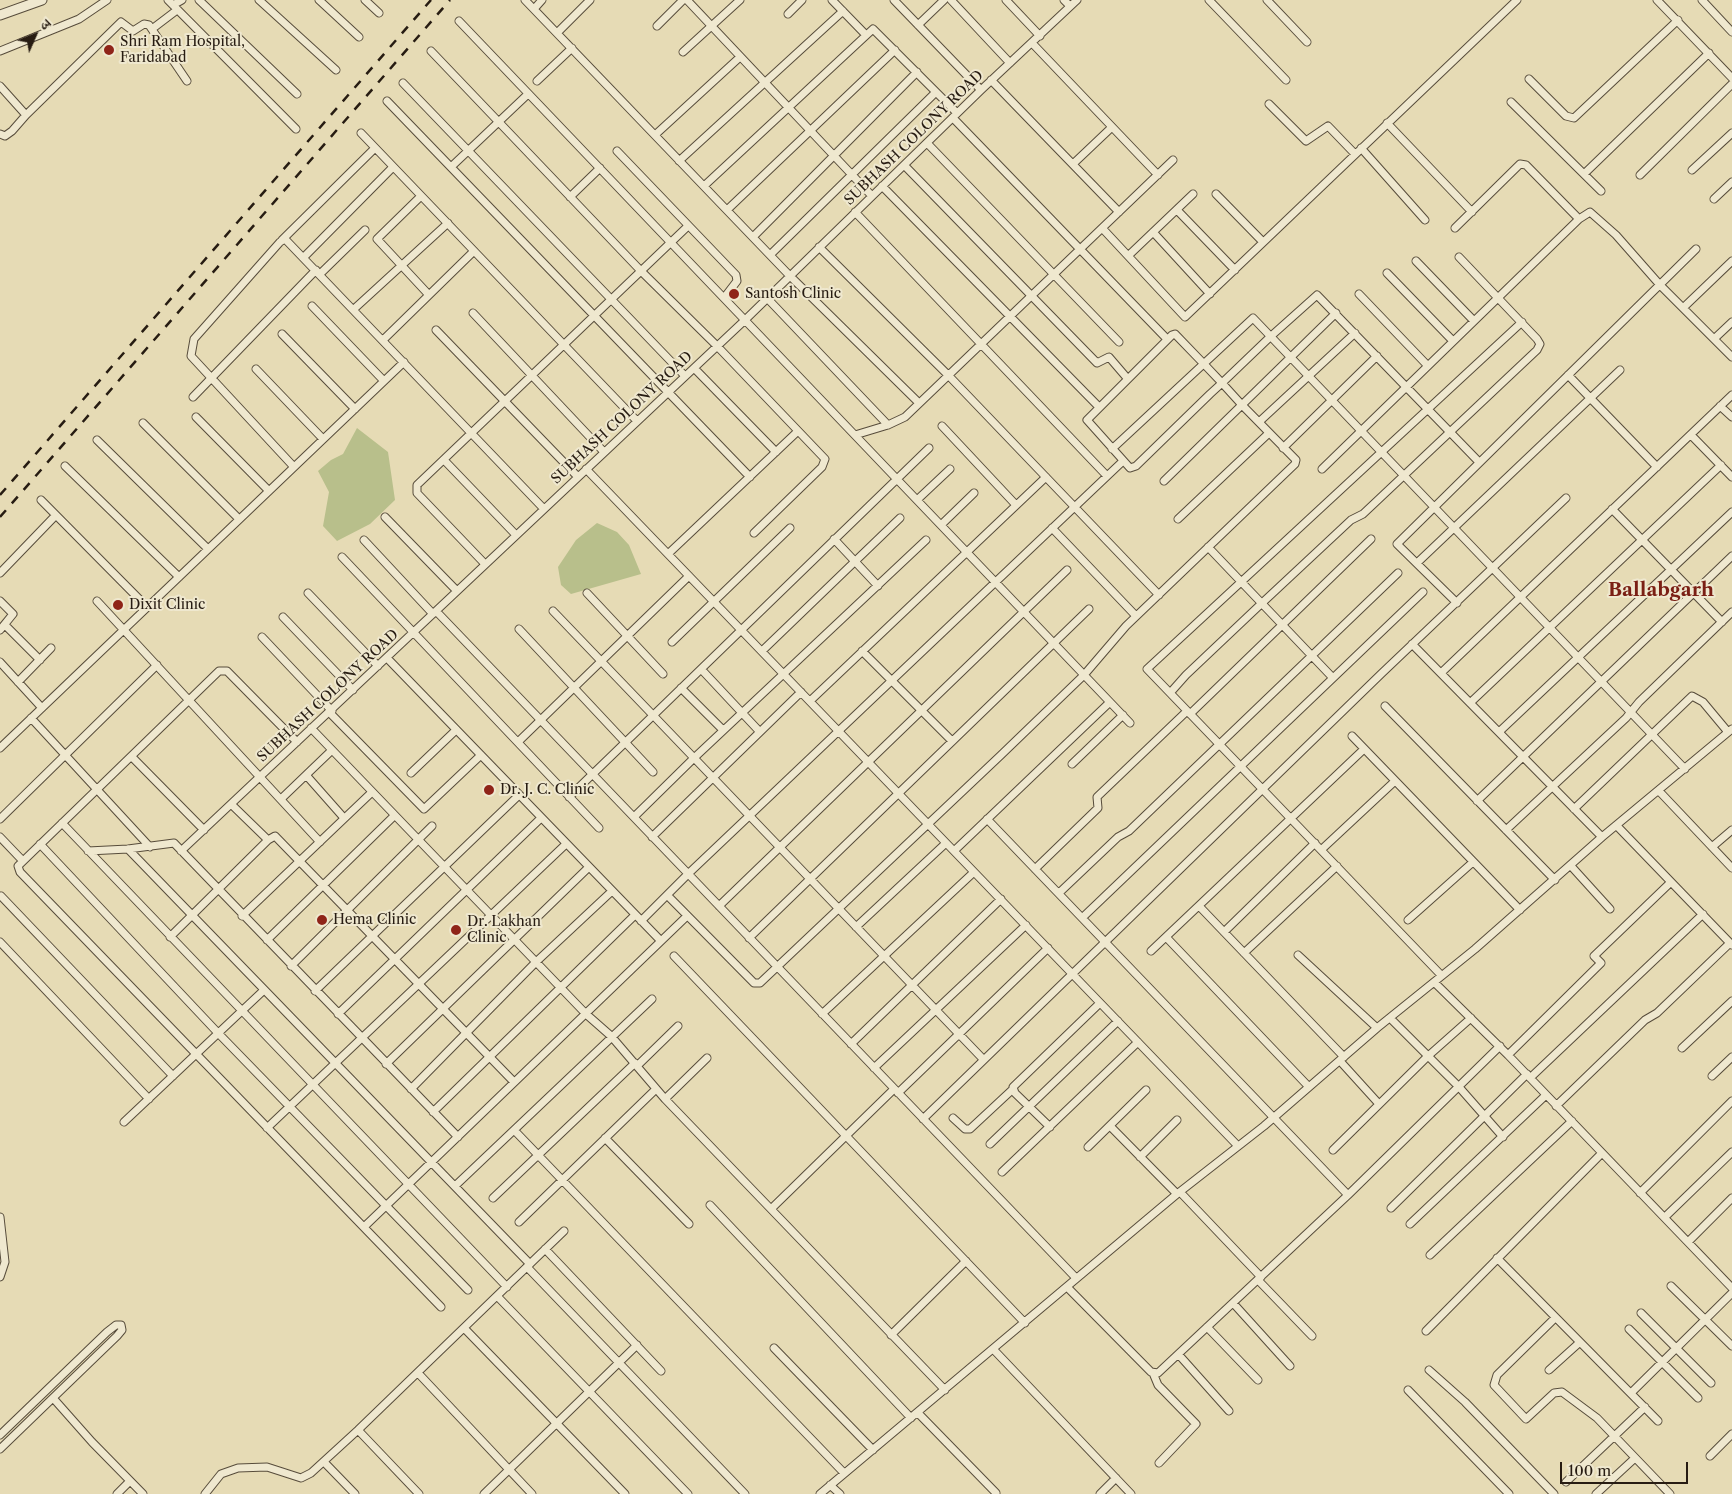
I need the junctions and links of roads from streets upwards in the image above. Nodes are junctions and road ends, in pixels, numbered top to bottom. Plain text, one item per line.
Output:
1 (42, 0) edge
2 (107, 0) edge
3 (182, 0) edge
4 (199, 0) edge
5 (259, 0) edge
6 (319, 0) edge
7 (365, 0) edge
8 (525, 0) edge
9 (542, 0) edge
10 (590, 0) edge
11 (683, 0) edge
12 (687, 0) edge
13 (740, 0) edge
14 (802, 0) edge
15 (832, 0) edge
16 (894, 0) edge
17 (944, 0) edge
18 (951, 0) edge
19 (1006, 0) edge
20 (1064, 0) edge
21 (1077, 0) edge
22 (1209, 0) edge
23 (1268, 0) edge
24 (1517, 0) edge
25 (1659, 0) edge
26 (1702, 0) edge
27 (173, 5) edge
28 (1070, 6) junction
29 (534, 9) junction
30 (843, 11) junction
31 (379, 13) dead end
32 (788, 14) dead end
33 (0, 15) edge
34 (1678, 20) junction
35 (459, 21) dead end
36 (918, 25) junction
37 (657, 26) dead end
38 (712, 26) junction
39 (152, 29) junction
40 (1732, 32) edge
41 (557, 33) junction
42 (866, 35) junction
43 (1040, 36) junction
44 (359, 37) dead end
45 (1307, 42) dead end
46 (1032, 44) junction
47 (572, 48) junction
48 (895, 50) junction
49 (431, 51) dead end
50 (0, 52) edge
51 (683, 52) dead end
52 (1709, 53) junction
53 (740, 57) junction
54 (1010, 63) junction
55 (336, 70) dead end
56 (917, 72) junction
57 (1732, 78) edge
58 (1529, 79) dead end
59 (991, 80) junction
60 (1286, 80) dead end
61 (187, 81) dead end
62 (537, 81) dead end
63 (764, 82) junction
64 (403, 83) dead end
65 (1732, 84) edge
66 (0, 86) edge
67 (981, 90) junction
68 (936, 92) junction
69 (297, 94) dead end
70 (528, 94) junction
71 (387, 101) dead end
72 (1511, 102) dead end
73 (1269, 104) dead end
74 (788, 107) junction
75 (26, 115) junction
76 (955, 115) junction
77 (499, 122) junction
78 (1387, 123) junction
79 (1112, 127) junction
80 (296, 129) dead end
81 (810, 130) junction
82 (361, 133) dead end
83 (1732, 133) edge
84 (0, 134) edge
85 (655, 136) junction
86 (927, 143) junction
87 (375, 148) junction
88 (1361, 148) junction
89 (468, 150) junction
90 (617, 151) dead end
91 (1355, 154) junction
92 (834, 156) junction
93 (679, 160) junction
94 (1173, 160) dead end
95 (1073, 164) junction
96 (904, 165) junction
97 (393, 167) junction
98 (451, 168) junction
99 (600, 168) junction
100 (1692, 170) dead end
101 (1584, 174) junction
102 (852, 175) junction
103 (1158, 175) junction
104 (1640, 175) dead end
105 (1732, 182) edge
106 (704, 186) junction
107 (882, 186) junction
108 (1601, 191) dead end
109 (1193, 194) dead end
110 (1216, 194) dead end
111 (421, 196) junction
112 (872, 196) junction
113 (570, 197) junction
114 (1714, 199) dead end
115 (727, 210) junction
116 (1177, 210) junction
117 (855, 212) junction
118 (1119, 212) junction
119 (1472, 212) junction
120 (1579, 219) junction
121 (1425, 220) dead end
122 (448, 224) junction
123 (688, 226) junction
124 (1102, 228) junction
125 (1455, 228) dead end
126 (365, 230) dead end
127 (1153, 232) junction
128 (753, 237) junction
129 (282, 240) junction
130 (671, 242) junction
131 (1263, 242) junction
132 (819, 247) junction
133 (1081, 248) junction
134 (1696, 250) dead end
135 (474, 251) junction
136 (770, 255) junction
137 (1128, 256) junction
138 (304, 257) junction
139 (1460, 257) dead end
140 (1416, 261) dead end
141 (1732, 261) edge
142 (401, 266) junction
143 (1235, 270) junction
144 (641, 271) junction
145 (318, 272) junction
146 (1387, 273) dead end
147 (1054, 274) junction
148 (790, 276) junction
149 (1660, 285) junction
150 (1210, 294) junction
151 (1359, 294) dead end
152 (429, 295) junction
153 (1030, 296) junction
154 (724, 298) junction
155 (767, 298) junction
156 (1498, 298) junction
157 (611, 299) junction
158 (312, 306) dead end
159 (1683, 308) junction
160 (354, 310) junction
161 (473, 313) dead end
162 (1336, 313) junction
163 (594, 315) junction
164 (1010, 316) junction
165 (745, 320) junction
166 (1474, 321) junction
167 (1522, 322) junction
168 (1732, 322) edge
169 (436, 330) dead end
170 (1355, 333) junction
171 (282, 334) dead end
172 (1270, 337) junction
173 (1167, 339) junction
174 (1714, 339) junction
175 (383, 340) junction
176 (1453, 341) junction
177 (1120, 342) dead end
178 (563, 344) junction
179 (981, 344) junction
180 (717, 346) junction
181 (1377, 356) junction
182 (1732, 357) edge
183 (1291, 358) junction
184 (404, 362) junction
185 (1204, 364) junction
186 (1428, 366) junction
187 (694, 368) junction
188 (256, 369) dead end
189 (1620, 370) dead end
190 (532, 375) junction
191 (1568, 375) junction
192 (686, 376) junction
193 (948, 376) junction
194 (1308, 376) junction
195 (1127, 378) junction
196 (211, 379) junction
197 (384, 381) junction
198 (1222, 383) junction
199 (1407, 386) junction
200 (668, 392) junction
201 (1732, 395) edge
202 (193, 397) dead end
203 (1591, 397) junction
204 (504, 401) junction
205 (1332, 402) junction
206 (919, 404) junction
207 (1242, 405) junction
208 (1098, 406) junction
209 (1720, 406) junction
210 (1428, 408) junction
211 (355, 409) junction
212 (196, 417) dead end
213 (1732, 417) edge
214 (637, 421) junction
215 (1259, 422) junction
216 (143, 423) dead end
217 (888, 425) junction
218 (942, 426) dead end
219 (798, 431) junction
220 (1361, 431) junction
221 (1450, 431) junction
222 (472, 432) junction
223 (1269, 433) junction
224 (855, 435) junction
225 (1691, 435) junction
226 (323, 439) junction
227 (98, 440) dead end
228 (929, 448) dead end
229 (1284, 448) junction
230 (1112, 449) junction
231 (604, 452) junction
232 (776, 452) junction
233 (1380, 452) junction
234 (444, 460) junction
235 (1123, 461) junction
236 (1480, 462) junction
237 (1721, 465) junction
238 (65, 466) dead end
239 (1657, 466) junction
240 (294, 467) junction
241 (950, 468) dead end
242 (586, 469) junction
243 (1322, 469) dead end
244 (1403, 475) junction
245 (750, 476) junction
246 (1107, 476) junction
247 (578, 477) junction
248 (1046, 477) junction
249 (1732, 477) edge
250 (897, 479) junction
251 (1164, 481) dead end
252 (269, 491) junction
253 (974, 493) dead end
254 (1566, 498) dead end
255 (41, 500) dead end
256 (917, 500) junction
257 (1016, 504) junction
258 (1074, 507) junction
259 (1434, 507) junction
260 (544, 508) junction
261 (1612, 510) junction
262 (1732, 512) edge
263 (56, 515) junction
264 (385, 517) dead end
265 (900, 518) dead end
266 (239, 519) junction
267 (1178, 519) dead end
268 (941, 525) junction
269 (790, 528) dead end
270 (1052, 528) junction
271 (1454, 528) junction
272 (754, 533) dead end
273 (516, 535) junction
274 (834, 539) junction
275 (1371, 539) dead end
276 (364, 540) dead end
277 (926, 540) dead end
278 (1642, 540) junction
279 (1208, 547) junction
280 (208, 549) junction
281 (966, 552) junction
282 (668, 554) junction
283 (1732, 556) edge
284 (342, 557) dead end
285 (855, 561) junction
286 (1417, 562) junction
287 (485, 564) junction
288 (1493, 568) junction
289 (1067, 570) dead end
290 (1671, 570) junction
291 (0, 573) edge
292 (1398, 573) dead end
293 (689, 576) junction
294 (178, 577) junction
295 (995, 582) junction
296 (1240, 582) junction
297 (878, 586) junction
298 (457, 591) junction
299 (1423, 592) dead end
300 (1693, 592) junction
301 (308, 593) dead end
302 (587, 593) dead end
303 (1159, 595) junction
304 (1521, 598) junction
305 (0, 601) edge
306 (97, 601) dead end
307 (714, 602) junction
308 (1457, 603) junction
309 (1261, 604) junction
310 (147, 607) junction
311 (1089, 609) dead end
312 (553, 611) dead end
313 (1024, 612) junction
314 (1732, 612) edge
315 (434, 613) junction
316 (1136, 616) junction
317 (283, 617) dead end
318 (1722, 622) junction
319 (1282, 626) junction
320 (3, 627) edge
321 (1550, 628) junction
322 (124, 630) junction
323 (519, 630) dead end
324 (741, 630) junction
325 (413, 633) junction
326 (627, 636) junction
327 (262, 637) dead end
328 (672, 642) dead end
329 (1054, 643) junction
330 (1412, 644) junction
331 (51, 648) dead end
332 (762, 651) junction
333 (862, 651) junction
334 (1312, 656) junction
335 (1578, 657) junction
336 (387, 658) junction
337 (40, 660) junction
338 (601, 661) junction
339 (0, 662) edge
340 (157, 665) junction
341 (378, 666) junction
342 (701, 669) junction
343 (1441, 673) junction
344 (664, 674) dead end
345 (784, 674) junction
346 (1084, 675) junction
347 (1333, 678) junction
348 (891, 681) junction
349 (1600, 681) junction
350 (18, 682) junction
351 (574, 688) junction
352 (681, 688) junction
353 (353, 690) junction
354 (801, 692) junction
355 (1170, 693) junction
356 (189, 700) junction
357 (810, 701) junction
358 (1110, 702) junction
359 (1470, 703) junction
360 (1384, 706) dead end
361 (42, 708) junction
362 (331, 712) junction
363 (742, 712) junction
364 (921, 712) junction
365 (1189, 712) junction
366 (1631, 712) junction
367 (1123, 715) junction
368 (652, 716) junction
369 (31, 718) junction
370 (540, 720) junction
371 (1130, 723) dead end
372 (311, 728) junction
373 (456, 730) junction
374 (723, 730) junction
375 (1730, 730) edge
376 (839, 731) junction
377 (760, 732) junction
378 (1498, 732) junction
379 (1651, 734) junction
380 (1352, 736) dead end
381 (952, 741) junction
382 (296, 742) junction
383 (518, 742) junction
384 (625, 742) junction
385 (1220, 745) junction
386 (0, 748) edge
387 (1364, 749) junction
388 (331, 751) junction
389 (66, 755) junction
390 (481, 755) junction
391 (132, 757) junction
392 (1523, 757) junction
393 (694, 758) junction
394 (869, 762) junction
395 (1072, 764) dead end
396 (1240, 767) junction
397 (1685, 769) junction
398 (653, 772) dead end
399 (411, 773) dead end
400 (592, 774) junction
401 (306, 775) junction
402 (261, 776) junction
403 (713, 778) junction
404 (1396, 781) junction
405 (1552, 786) junction
406 (98, 790) junction
407 (1263, 790) junction
408 (1659, 791) junction
409 (371, 793) junction
410 (900, 794) junction
411 (519, 795) junction
412 (569, 797) junction
413 (281, 799) junction
414 (1477, 801) junction
415 (231, 804) junction
416 (1574, 809) junction
417 (394, 816) junction
418 (634, 817) junction
419 (750, 817) junction
420 (344, 818) junction
421 (541, 818) junction
422 (0, 819) edge
423 (987, 819) junction
424 (1291, 819) junction
425 (62, 823) junction
426 (928, 823) junction
427 (432, 826) dead end
428 (1616, 826) junction
429 (599, 828) dead end
430 (204, 830) junction
431 (1506, 830) junction
432 (1732, 830) edge
433 (0, 837) edge
434 (652, 837) junction
435 (1602, 837) junction
436 (268, 840) junction
437 (420, 840) junction
438 (320, 842) junction
439 (946, 843) junction
440 (40, 844) junction
441 (566, 844) junction
442 (1315, 844) junction
443 (150, 846) junction
444 (1712, 847) junction
445 (780, 848) junction
446 (128, 849) junction
447 (954, 850) junction
448 (1321, 850) junction
449 (88, 851) junction
450 (181, 851) junction
451 (22, 860) junction
452 (300, 861) junction
453 (1473, 862) junction
454 (445, 866) junction
455 (1337, 866) junction
456 (1570, 866) junction
457 (588, 867) junction
458 (1732, 868) edge
459 (1036, 869) junction
460 (974, 872) junction
461 (688, 874) junction
462 (811, 880) junction
463 (1554, 880) junction
464 (1671, 882) junction
465 (324, 886) junction
466 (466, 889) junction
467 (218, 891) junction
468 (612, 891) junction
469 (1058, 893) junction
470 (667, 895) junction
471 (1, 896) edge
472 (1001, 899) junction
473 (719, 906) junction
474 (1199, 906) junction
475 (839, 909) junction
476 (1610, 909) dead end
477 (1520, 910) junction
478 (348, 911) junction
479 (1703, 914) junction
480 (192, 915) junction
481 (491, 915) junction
482 (242, 916) junction
483 (687, 916) junction
484 (638, 918) junction
485 (1082, 918) junction
486 (1408, 920) dead end
487 (1026, 925) junction
488 (856, 927) junction
489 (1224, 932) junction
490 (372, 935) junction
491 (170, 937) junction
492 (1166, 937) junction
493 (749, 938) junction
494 (514, 939) junction
495 (267, 940) junction
496 (661, 941) junction
497 (0, 942) edge
498 (1106, 943) junction
499 (1731, 944) edge
500 (1048, 948) junction
501 (1151, 951) dead end
502 (1244, 953) junction
503 (1298, 955) dead end
504 (674, 956) dead end
505 (885, 957) junction
506 (395, 959) junction
507 (536, 962) junction
508 (291, 966) junction
509 (778, 968) junction
510 (1073, 975) junction
511 (1441, 975) junction
512 (1434, 982) junction
513 (419, 984) junction
514 (912, 985) junction
515 (561, 988) junction
516 (264, 990) junction
517 (316, 991) junction
518 (652, 999) dead end
519 (1732, 1001) edge
520 (1100, 1003) junction
521 (443, 1008) junction
522 (935, 1009) junction
523 (241, 1011) junction
524 (338, 1014) junction
525 (586, 1014) junction
526 (822, 1014) junction
527 (1390, 1018) junction
528 (1471, 1018) junction
529 (1118, 1022) junction
530 (678, 1026) dead end
531 (1377, 1028) junction
532 (218, 1033) junction
533 (466, 1033) junction
534 (958, 1034) junction
535 (611, 1036) junction
536 (361, 1038) junction
537 (1138, 1042) junction
538 (851, 1044) junction
539 (1500, 1046) junction
540 (1682, 1048) dead end
541 (196, 1054) junction
542 (1508, 1055) junction
543 (490, 1057) junction
544 (1427, 1057) junction
545 (1732, 1057) edge
546 (708, 1058) dead end
547 (983, 1059) junction
548 (1342, 1059) junction
549 (336, 1062) junction
550 (386, 1064) junction
551 (636, 1065) junction
552 (874, 1068) junction
553 (173, 1076) junction
554 (1528, 1076) junction
555 (1712, 1076) dead end
556 (514, 1082) junction
557 (312, 1085) junction
558 (1309, 1087) junction
559 (1459, 1087) junction
560 (411, 1089) junction
561 (656, 1089) junction
562 (1013, 1089) junction
563 (1146, 1090) dead end
564 (896, 1091) junction
565 (1546, 1095) junction
566 (149, 1099) junction
567 (665, 1099) junction
568 (1732, 1101) edge
569 (1379, 1104) junction
570 (290, 1106) junction
571 (1029, 1106) junction
572 (1556, 1106) junction
573 (433, 1112) junction
574 (1483, 1116) junction
575 (1274, 1117) junction
576 (953, 1118) dead end
577 (923, 1119) junction
578 (1177, 1120) dead end
579 (1572, 1121) junction
580 (124, 1122) dead end
581 (1110, 1126) junction
582 (1050, 1127) junction
583 (267, 1128) junction
584 (514, 1130) junction
585 (458, 1137) junction
586 (847, 1137) junction
587 (1503, 1137) junction
588 (605, 1138) junction
589 (990, 1144) dead end
590 (1238, 1146) junction
591 (1088, 1147) dead end
592 (1333, 1150) dead end
593 (1732, 1152) edge
594 (537, 1154) junction
595 (1601, 1154) junction
596 (1140, 1157) junction
597 (432, 1162) junction
598 (1002, 1172) dead end
599 (562, 1180) junction
600 (408, 1184) junction
601 (455, 1186) junction
602 (1179, 1193) junction
603 (1640, 1193) junction
604 (1348, 1195) junction
605 (493, 1198) dead end
606 (1732, 1198) edge
607 (710, 1205) dead end
608 (386, 1206) junction
609 (771, 1208) junction
610 (1391, 1208) dead end
611 (0, 1217) edge
612 (1665, 1217) junction
613 (518, 1222) dead end
614 (690, 1224) dead end
615 (1410, 1224) dead end
616 (364, 1227) junction
617 (564, 1231) dead end
618 (1688, 1242) junction
619 (545, 1249) junction
620 (1430, 1255) dead end
621 (1497, 1258) junction
622 (966, 1261) junction
623 (528, 1266) junction
624 (0, 1276) edge
625 (1076, 1278) junction
626 (1259, 1279) junction
627 (1671, 1286) dead end
628 (507, 1287) junction
629 (1067, 1287) junction
630 (1732, 1288) edge
631 (468, 1290) dead end
632 (1732, 1293) edge
633 (496, 1296) junction
634 (1233, 1303) junction
635 (441, 1307) dead end
636 (1641, 1313) dead end
637 (1555, 1318) junction
638 (1706, 1320) junction
639 (1025, 1323) junction
640 (1207, 1327) junction
641 (464, 1328) junction
642 (1629, 1329) dead end
643 (1426, 1331) dead end
644 (891, 1335) junction
645 (1312, 1336) dead end
646 (1579, 1343) junction
647 (637, 1345) junction
648 (1732, 1346) edge
649 (774, 1348) dead end
650 (1678, 1348) junction
651 (994, 1350) junction
652 (1179, 1355) junction
653 (1663, 1362) junction
654 (619, 1363) junction
655 (1290, 1366) dead end
656 (1429, 1370) dead end
657 (1549, 1370) dead end
658 (661, 1371) dead end
659 (418, 1373) junction
660 (1153, 1373) junction
661 (1258, 1380) dead end
662 (1711, 1383) dead end
663 (946, 1390) junction
664 (1408, 1390) dead end
665 (589, 1392) junction
666 (1631, 1392) junction
667 (53, 1398) junction
668 (1698, 1398) dead end
669 (1645, 1407) junction
670 (1229, 1411) dead end
671 (918, 1413) junction
672 (911, 1418) junction
673 (1658, 1421) dead end
674 (557, 1424) junction
675 (358, 1430) junction
676 (1732, 1434) edge
677 (0, 1435) edge
678 (1614, 1436) junction
679 (0, 1449) edge
680 (873, 1450) junction
681 (1710, 1456) dead end
682 (1635, 1458) junction
683 (324, 1462) junction
684 (1159, 1463) dead end
685 (509, 1470) junction
686 (844, 1473) junction
687 (1116, 1478) junction
688 (130, 1482) junction
689 (1566, 1482) dead end
690 (830, 1485) junction
691 (996, 1493) edge
692 (117, 1494) edge
693 (143, 1494) edge
694 (205, 1494) edge
695 (355, 1494) edge
696 (419, 1494) edge
697 (484, 1494) edge
698 (532, 1494) edge
699 (625, 1494) edge
700 (688, 1494) edge
701 (745, 1494) edge
702 (820, 1494) edge
703 (840, 1494) edge
704 (1100, 1494) edge
705 (1131, 1494) edge
706 (1509, 1494) edge
707 (1554, 1494) edge
708 (1596, 1494) edge
709 (1670, 1494) edge

1 - 33 street
2 - 50 street
3 - 27 street
4 - 69 street
5 - 55 street
6 - 44 street
7 - 31 street
8 - 29 street
9 - 29 street
10 - 41 street
11 - 37 street
12 - 38 street
13 - 38 street
14 - 32 street
15 - 30 street
16 - 36 street
17 - 36 street
18 - 54 street
19 - 43 street
20 - 28 street
21 - 28 street, SUBHASH COLONY ROAD
22 - 60 street
23 - 45 street
24 - 78 street
25 - 34 street
26 - 40 street
27 - 39 street
27 - 80 street
28 - 43 street, SUBHASH COLONY ROAD
29 - 41 street
30 - 42 street
30 - 63 street
34 - 52 street
34 - 58 street
35 - 70 street
36 - 67 street
38 - 51 street
38 - 53 street
39 - 61 street
39 - 75 street
41 - 47 street
42 - 48 street
42 - 74 street
43 - 46 street, SUBHASH COLONY ROAD
46 - 54 street, SUBHASH COLONY ROAD
46 - 79 street
47 - 62 street
47 - 85 street
48 - 56 street
48 - 81 street
49 - 77 street
52 - 57 street
52 - 101 street
53 - 63 street
53 - 85 street
54 - 59 street, SUBHASH COLONY ROAD
56 - 68 street
56 - 92 street
59 - 67 street, SUBHASH COLONY ROAD
59 - 95 street
63 - 74 street
63 - 93 street
64 - 89 street
65 - 104 street
66 - 75 street
67 - 76 street, SUBHASH COLONY ROAD
68 - 76 street
68 - 102 street
70 - 77 street
70 - 99 street
71 - 98 street
72 - 101 street
73 - 91 street
74 - 81 street
74 - 106 street
75 - 84 street
76 - 86 street, SUBHASH COLONY ROAD
76 - 133 street
77 - 89 street
77 - 113 street
78 - 88 street
78 - 119 street
79 - 95 street
79 - 103 street
81 - 92 street
81 - 115 street
82 - 87 street
83 - 100 street
85 - 93 street
86 - 96 street, SUBHASH COLONY ROAD
86 - 147 street
87 - 97 street
87 - 129 street
88 - 91 street
88 - 121 street
89 - 98 street
89 - 157 street
90 - 123 street
91 - 131 street
92 - 102 street
92 - 128 street
93 - 106 street
94 - 103 street
95 - 118 street
96 - 107 street, SUBHASH COLONY ROAD
96 - 153 street
97 - 111 street
97 - 138 street
98 - 163 street
99 - 113 street
99 - 130 street
101 - 108 street
102 - 112 street
102 - 136 street
103 - 118 street
105 - 114 street
106 - 115 street
107 - 112 street, SUBHASH COLONY ROAD
107 - 164 street
109 - 116 street
110 - 131 street
111 - 122 street
111 - 142 street
112 - 117 street, SUBHASH COLONY ROAD
113 - 144 street
115 - 128 street
116 - 127 street
116 - 143 street
117 - 132 street, SUBHASH COLONY ROAD
117 - 179 street
118 - 124 street
119 - 120 street
119 - 125 street
120 - 149 street
120 - 156 street
122 - 135 street
122 - 142 street
123 - 130 street
123 - 154 street
124 - 133 street
124 - 137 street
126 - 145 street
127 - 137 street
127 - 150 street
128 - 136 street
129 - 138 street
129 - 196 street
130 - 144 street
130 - 154 street
131 - 143 street
132 - 148 street, SUBHASH COLONY ROAD
132 - 193 street
133 - 147 street
133 - 173 street
134 - 149 street
135 - 152 street
135 - 178 street
136 - 148 street
137 - 150 street
138 - 145 street
139 - 156 street
140 - 166 street
141 - 159 street
142 - 152 street
142 - 160 street
143 - 150 street
144 - 157 street
144 - 180 street
145 - 160 street
145 - 196 street
146 - 176 street
147 - 153 street
147 - 177 street
148 - 155 street, SUBHASH COLONY ROAD
148 - 206 street
149 - 159 street
149 - 191 street
151 - 186 street
152 - 175 street
153 - 164 street
153 - 195 street
154 - 165 street
155 - 165 street, SUBHASH COLONY ROAD
155 - 217 street
156 - 166 street
156 - 167 street
157 - 163 street
157 - 192 street
158 - 197 street
159 - 174 street
160 - 175 street
161 - 190 street
162 - 170 street
162 - 172 street
162 - 183 street
163 - 178 street
163 - 200 street
164 - 179 street
164 - 208 street
165 - 180 street, SUBHASH COLONY ROAD
165 - 224 street
166 - 176 street
167 - 210 street
167 - 221 street
168 - 174 street
169 - 204 street
170 - 181 street
170 - 194 street
171 - 211 street
172 - 183 street
172 - 185 street
172 - 198 street
173 - 185 street
173 - 195 street
174 - 182 street
175 - 184 street
176 - 186 street
178 - 190 street
178 - 214 street
179 - 193 street
179 - 246 street
180 - 187 street, SUBHASH COLONY ROAD
180 - 219 street
181 - 199 street
181 - 205 street
183 - 194 street
183 - 207 street
184 - 197 street
184 - 222 street
185 - 198 street
185 - 230 street
186 - 199 street
187 - 192 street, SUBHASH COLONY ROAD
187 - 232 street
188 - 226 street
189 - 203 street
190 - 204 street
190 - 231 street
191 - 203 street
191 - 236 street
192 - 200 street, SUBHASH COLONY ROAD
193 - 206 street
193 - 248 street
194 - 205 street
194 - 215 street
195 - 208 street
196 - 202 street
196 - 240 street
197 - 211 street
198 - 207 street
198 - 235 street
199 - 210 street
199 - 220 street
200 - 214 street, SUBHASH COLONY ROAD
200 - 245 street
201 - 209 street
203 - 239 street
203 - 271 street
204 - 222 street
204 - 247 street
205 - 220 street
205 - 229 street
206 - 217 street
207 - 215 street
207 - 251 street
208 - 230 street
209 - 213 street
209 - 225 street
210 - 221 street
210 - 233 street
211 - 226 street
212 - 252 street
214 - 231 street, SUBHASH COLONY ROAD
215 - 223 street
216 - 266 street
217 - 224 street
218 - 257 street
219 - 232 street
219 - 272 street
220 - 233 street
220 - 243 street
221 - 236 street
221 - 244 street
222 - 234 street
222 - 260 street
223 - 229 street
223 - 267 street
224 - 250 street
225 - 237 street
225 - 239 street
226 - 240 street
227 - 280 street
228 - 250 street
229 - 279 street
230 - 235 street
231 - 242 street, SUBHASH COLONY ROAD
232 - 245 street
233 - 244 street
233 - 296 street
234 - 273 street
234 - 287 street
235 - 246 street
236 - 259 street
237 - 249 street
237 - 278 street
238 - 294 street
239 - 261 street
240 - 252 street
241 - 256 street
242 - 247 street, SUBHASH COLONY ROAD
242 - 282 street
244 - 259 street
244 - 309 street
245 - 282 street
246 - 258 street
247 - 260 street, SUBHASH COLONY ROAD
248 - 257 street
248 - 258 street
250 - 256 street
250 - 274 street
252 - 266 street
253 - 268 street
254 - 288 street
255 - 263 street
256 - 268 street
257 - 281 street
258 - 270 street
258 - 303 street
259 - 271 street
259 - 286 street
260 - 273 street, SUBHASH COLONY ROAD
261 - 278 street
261 - 304 street
262 - 290 street
263 - 291 street
263 - 310 street
264 - 298 street
265 - 285 street
266 - 280 street
268 - 281 street
269 - 307 street
270 - 295 street
270 - 316 street
271 - 286 street
271 - 288 street
273 - 287 street, SUBHASH COLONY ROAD
274 - 285 street
274 - 324 street
275 - 319 street
276 - 315 street
277 - 297 street
278 - 290 street
278 - 321 street
279 - 296 street
279 - 303 street
280 - 294 street
281 - 295 street
281 - 333 street
282 - 293 street
283 - 300 street
284 - 325 street
285 - 297 street
285 - 332 street
286 - 308 street
287 - 298 street, SUBHASH COLONY ROAD
288 - 304 street
288 - 308 street
289 - 313 street
290 - 300 street
290 - 335 street
292 - 334 street
293 - 307 street
293 - 326 street
294 - 310 street
295 - 313 street
295 - 348 street
296 - 309 street
296 - 355 street
297 - 345 street
298 - 315 street, SUBHASH COLONY ROAD
299 - 347 street
300 - 318 street
300 - 349 street
301 - 341 street
302 - 326 street
303 - 316 street
304 - 321 street
304 - 343 street
305 - 320 street
306 - 322 street
307 - 324 street
307 - 328 street
308 - 330 street
309 - 319 street
309 - 355 street
310 - 322 street
311 - 329 street
312 - 338 street
313 - 329 street
313 - 364 street
314 - 318 street
315 - 325 street, SUBHASH COLONY ROAD
315 - 370 street
316 - 346 street
317 - 353 street
318 - 366 street
319 - 334 street
319 - 365 street
320 - 337 street
321 - 335 street
321 - 359 street
322 - 340 street
322 - 361 street
323 - 351 street
324 - 332 street
324 - 342 street
325 - 336 street, SUBHASH COLONY ROAD
325 - 383 street
326 - 338 street
326 - 344 street
327 - 362 street
329 - 346 street
329 - 381 street
330 - 343 street
330 - 407 street
331 - 337 street
332 - 345 street
333 - 348 street
333 - 357 street
334 - 347 street
334 - 385 street
335 - 349 street
335 - 378 street
336 - 341 street, SUBHASH COLONY ROAD
336 - 373 street
337 - 350 street
338 - 351 street
338 - 368 street
339 - 350 street
340 - 356 street
340 - 389 street
341 - 353 street, SUBHASH COLONY ROAD
342 - 352 street
342 - 363 street
343 - 359 street
345 - 354 street
345 - 363 street
346 - 358 street
346 - 426 street
347 - 396 street
348 - 364 street
348 - 376 street
349 - 366 street
349 - 392 street
350 - 361 street
351 - 370 street
351 - 384 street
352 - 368 street
352 - 374 street
353 - 362 street, SUBHASH COLONY ROAD
354 - 357 street
354 - 377 street
355 - 365 street
356 - 382 street
356 - 391 street
356 - 402 street
357 - 376 street
358 - 367 street
358 - 423 street
359 - 378 street
360 - 414 street
361 - 369 street
362 - 372 street, SUBHASH COLONY ROAD
362 - 390 street
363 - 374 street
363 - 377 street
364 - 381 street
364 - 394 street
365 - 385 street
365 - 459 street
366 - 379 street
366 - 405 street
367 - 371 street
367 - 395 street
368 - 384 street
368 - 393 street
369 - 386 street
369 - 389 street
370 - 383 street
370 - 400 street
372 - 382 street, SUBHASH COLONY ROAD
372 - 388 street
373 - 390 street
373 - 399 street
374 - 393 street
375 - 379 street
375 - 397 street
376 - 394 street
376 - 419 street
377 - 403 street
378 - 392 street
379 - 397 street
379 - 416 street
380 - 387 street
381 - 410 street
382 - 402 street, SUBHASH COLONY ROAD
383 - 412 street
384 - 398 street
384 - 400 street
385 - 396 street
385 - 469 street
387 - 404 street
387 - 424 street
388 - 401 street
388 - 409 street
389 - 406 street
389 - 422 street
390 - 411 street
391 - 406 street
391 - 430 street
392 - 405 street
392 - 414 street
393 - 403 street
393 - 418 street
394 - 410 street
394 - 445 street
396 - 407 street
396 - 485 street
397 - 408 street
400 - 412 street
400 - 418 street
401 - 413 street
401 - 420 street
402 - 413 street
402 - 415 street, SUBHASH COLONY ROAD
403 - 419 street
403 - 434 street
404 - 448 street
404 - 453 street
405 - 416 street
405 - 431 street
406 - 425 street
406 - 443 street
407 - 424 street
407 - 498 street
408 - 428 street
408 - 444 street
409 - 417 street
409 - 420 street
410 - 426 street
410 - 462 street
411 - 421 street
411 - 454 street
412 - 429 street
413 - 438 street
414 - 431 street
415 - 430 street, SUBHASH COLONY ROAD
415 - 436 street
416 - 435 street
417 - 437 street
417 - 465 street
418 - 434 street
419 - 445 street
419 - 461 street
420 - 438 street
421 - 441 street
421 - 466 street
423 - 447 street
423 - 459 street
424 - 442 street
424 - 474 street
425 - 440 street
425 - 449 street
426 - 439 street
426 - 475 street
427 - 437 street
428 - 435 street
428 - 464 street
430 - 450 street, SUBHASH COLONY ROAD
431 - 463 street
432 - 444 street
433 - 451 street
434 - 461 street
435 - 456 street
436 - 452 street
436 - 467 street
437 - 454 street
437 - 478 street
438 - 452 street
439 - 447 street
439 - 488 street
440 - 451 street
440 - 532 street
441 - 457 street
441 - 481 street
442 - 448 street
442 - 489 street
443 - 446 street
443 - 450 street
444 - 458 street
445 - 462 street
445 - 473 street
446 - 449 street
446 - 480 street
447 - 460 street
448 - 455 street
449 - 491 street
450 - 467 street
451 - 541 street
452 - 465 street
452 - 482 street
453 - 477 street
453 - 486 street
454 - 466 street
454 - 490 street
455 - 502 street
455 - 511 street
456 - 463 street
456 - 476 street
457 - 468 street
457 - 494 street
459 - 469 street
460 - 472 street
460 - 505 street
461 - 470 street
461 - 473 street
462 - 475 street
462 - 493 street
463 - 477 street
464 - 479 street
464 - 542 street
465 - 478 street
465 - 495 street
466 - 481 street
466 - 506 street
467 - 480 street
467 - 482 street
468 - 484 street
468 - 507 street
469 - 485 street
470 - 483 street
470 - 484 street
471 - 553 street
472 - 487 street
472 - 514 street
473 - 493 street
474 - 489 street
474 - 492 street
475 - 488 street
475 - 509 street
477 - 511 street
478 - 490 street
478 - 508 street
479 - 499 street
479 - 554 street
480 - 491 street
480 - 516 street
481 - 494 street
481 - 513 street
482 - 495 street
483 - 496 street
483 - 509 street
484 - 496 street
484 - 515 street
485 - 498 street
487 - 500 street
487 - 522 street
488 - 505 street
489 - 502 street
490 - 506 street
490 - 517 street
491 - 523 street
492 - 501 street
492 - 558 street
493 - 509 street
494 - 507 street
494 - 521 street
495 - 508 street
496 - 525 street
497 - 566 street
498 - 510 street
498 - 575 street
499 - 572 street
500 - 510 street
500 - 534 street
502 - 548 street
503 - 531 street
504 - 586 street
505 - 514 street
505 - 526 street
506 - 513 street
506 - 524 street
507 - 515 street
507 - 533 street
508 - 517 street
509 - 526 street
510 - 520 street
510 - 547 street
511 - 512 street
512 - 527 street
512 - 528 street
513 - 521 street
513 - 536 street
514 - 522 street
514 - 538 street
515 - 525 street
515 - 543 street
516 - 523 street
516 - 549 street
517 - 524 street
518 - 535 street
519 - 540 street
520 - 529 street
520 - 562 street
521 - 533 street
521 - 550 street
522 - 534 street
522 - 552 street
523 - 532 street
523 - 557 street
524 - 536 street
525 - 535 street
525 - 556 street
526 - 538 street
527 - 531 street
527 - 544 street
528 - 539 street
528 - 544 street
529 - 537 street
529 - 571 street
530 - 551 street
531 - 548 street
532 - 541 street
532 - 570 street
533 - 543 street
533 - 560 street
534 - 547 street
534 - 564 street
535 - 551 street
535 - 584 street
536 - 549 street
536 - 550 street
537 - 582 street
537 - 590 street
538 - 552 street
539 - 542 street
539 - 559 street
541 - 553 street
541 - 583 street
542 - 554 street
543 - 556 street
543 - 573 street
544 - 559 street
544 - 569 street
545 - 555 street
546 - 567 street
547 - 577 street
548 - 558 street
548 - 569 street
549 - 557 street
549 - 597 street
550 - 560 street
551 - 561 street
551 - 594 street
552 - 564 street
553 - 566 street
554 - 565 street
554 - 574 street
556 - 585 street
557 - 570 street
557 - 600 street
558 - 575 street
559 - 574 street
559 - 604 street
560 - 573 street
561 - 567 street
561 - 588 street
562 - 571 street
562 - 576 street
563 - 581 street
564 - 577 street
564 - 586 street
565 - 572 street
565 - 587 street
566 - 580 street
567 - 609 street
568 - 603 street
569 - 592 street
570 - 583 street
570 - 608 street
571 - 582 street
571 - 589 street
572 - 579 street
573 - 585 street
574 - 587 street
574 - 610 street
575 - 590 street
575 - 604 street
577 - 625 street
578 - 596 street
579 - 595 street
579 - 620 street
581 - 591 street
581 - 596 street
582 - 598 street
583 - 616 street
584 - 594 street
584 - 601 street
585 - 597 street
586 - 609 street
586 - 622 street
587 - 615 street
588 - 599 street
588 - 614 street
590 - 602 street
593 - 612 street
594 - 599 street
594 - 605 street
595 - 603 street
595 - 621 street
596 - 602 street
597 - 600 street
597 - 601 street
599 - 613 street
599 - 686 street
600 - 608 street
600 - 628 street
601 - 623 street
602 - 625 street
602 - 626 street
603 - 612 street
604 - 626 street
606 - 618 street
607 - 672 street
608 - 616 street
608 - 631 street
609 - 644 street
611 - 624 street
612 - 618 street
616 - 635 street
617 - 619 street
618 - 630 street
619 - 623 street
619 - 647 street
621 - 637 street
621 - 643 street
622 - 639 street
622 - 644 street
623 - 628 street
623 - 654 street
625 - 629 street
626 - 634 street
626 - 645 street
627 - 638 street
628 - 633 street
629 - 639 street
629 - 660 street
632 - 638 street
633 - 641 street
633 - 665 street
634 - 640 street
634 - 655 street
636 - 650 street
637 - 646 street
637 - 678 street
638 - 648 street
638 - 650 street
639 - 651 street
640 - 652 street
640 - 661 street
641 - 659 street
641 - 674 street
642 - 653 street
644 - 663 street
646 - 657 street
646 - 666 street
647 - 654 street
647 - 658 street
649 - 680 street
650 - 653 street
650 - 662 street
651 - 663 street
651 - 687 street
652 - 660 street
652 - 670 street
653 - 666 street
653 - 668 street
654 - 665 street
654 - 701 street
656 - 707 street
659 - 675 street
659 - 685 street
660 - 684 street
663 - 671 street
664 - 706 street
665 - 674 street
665 - 700 street
666 - 669 street
667 - 677 street
667 - 679 street
667 - 688 street
669 - 673 street
669 - 678 street
671 - 672 street
671 - 691 street
672 - 680 street
674 - 685 street
674 - 699 street
675 - 683 street
675 - 696 street
676 - 681 street
678 - 682 street
678 - 689 street
680 - 686 street
682 - 708 street
682 - 709 street
683 - 694 street
683 - 695 street
685 - 697 street
685 - 698 street
686 - 690 street
687 - 704 street
687 - 705 street
688 - 692 street
688 - 693 street
690 - 702 street
690 - 703 street

